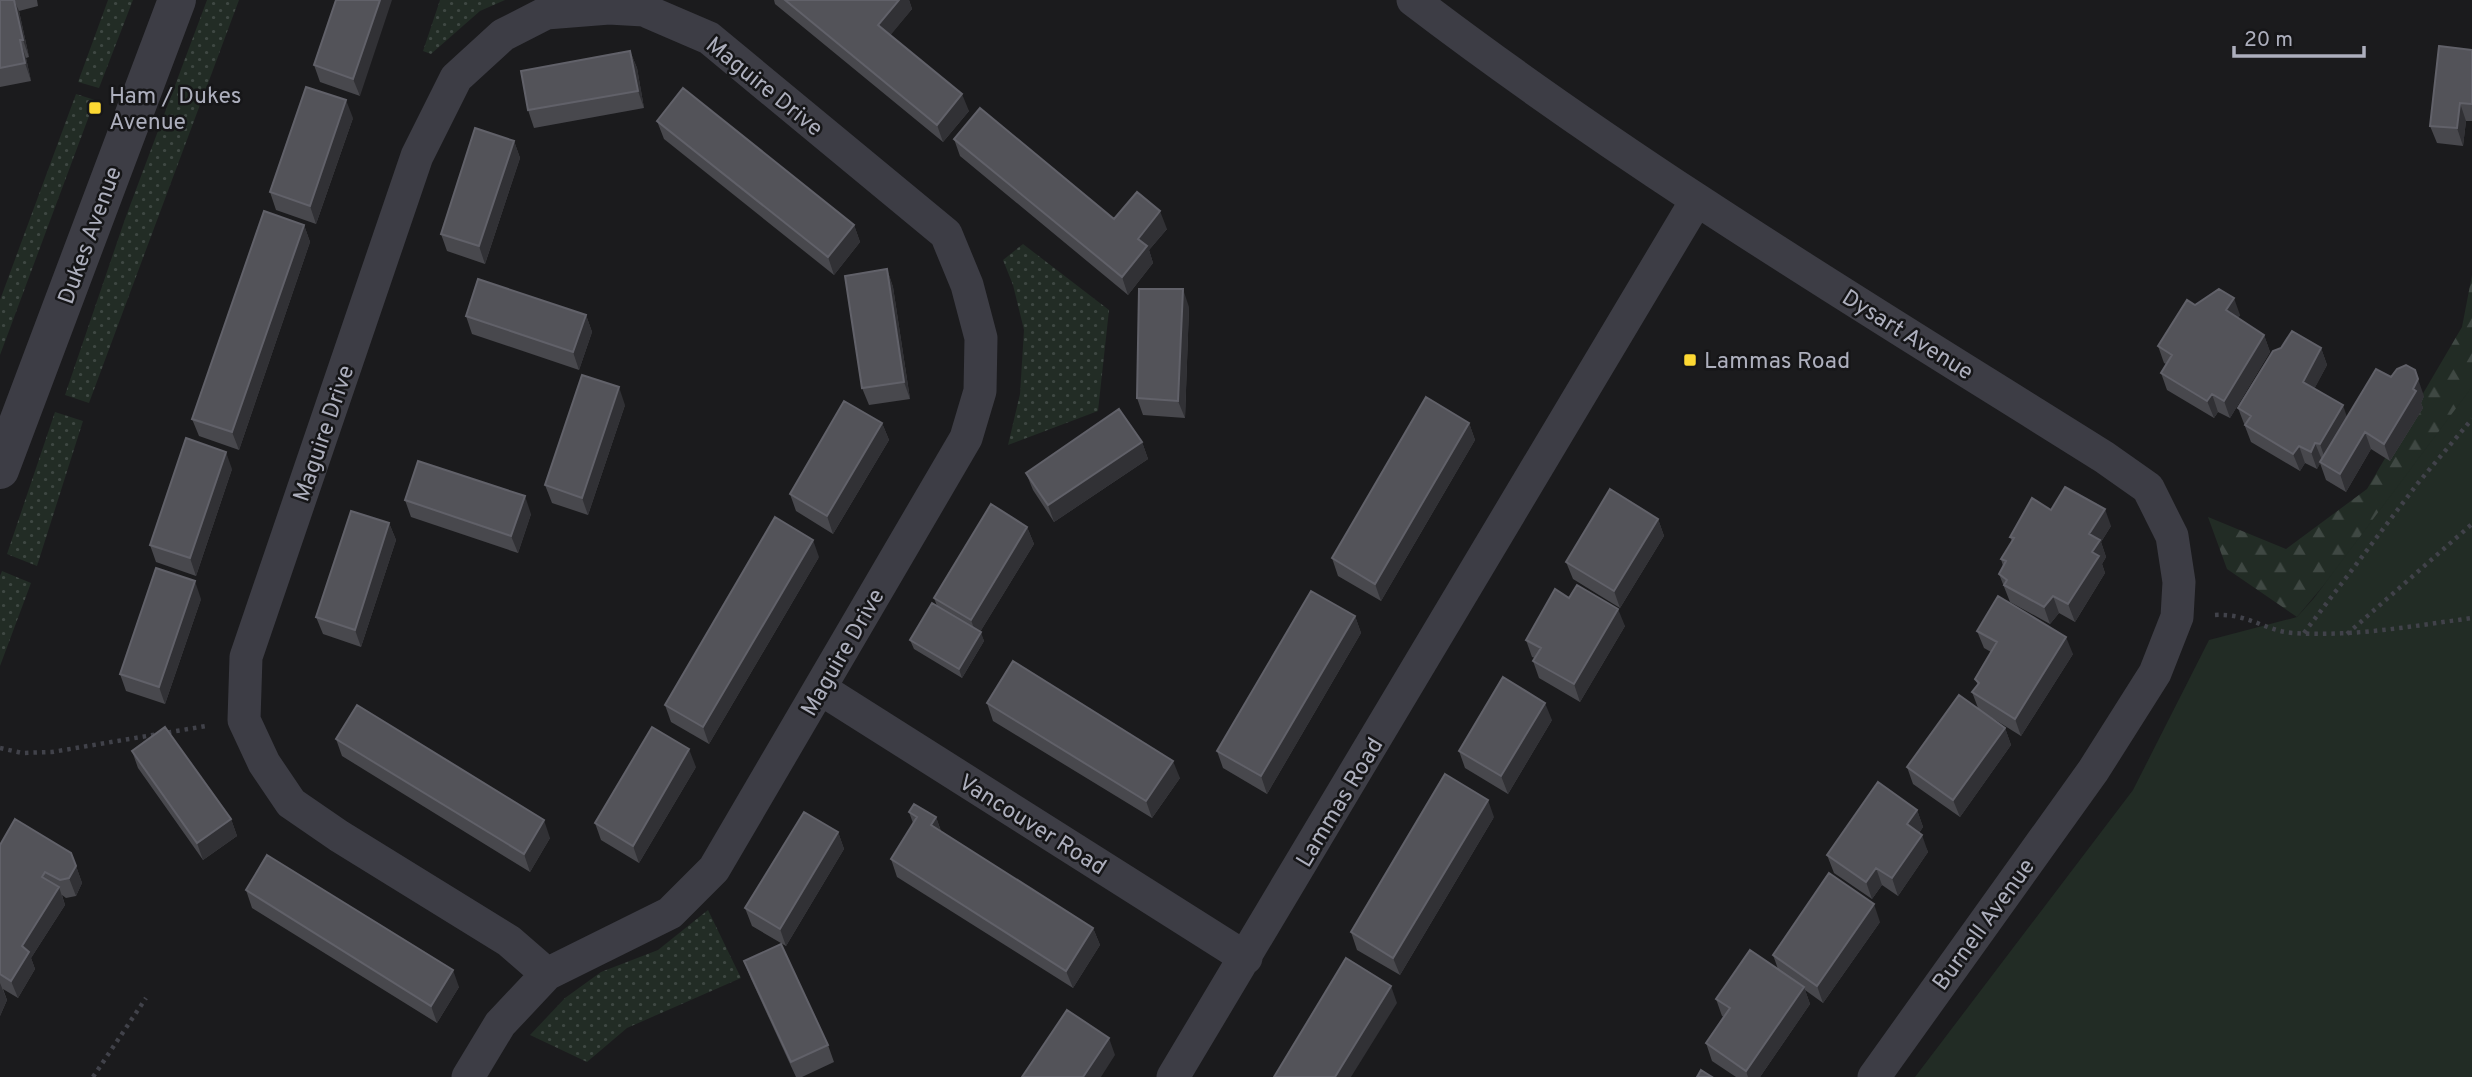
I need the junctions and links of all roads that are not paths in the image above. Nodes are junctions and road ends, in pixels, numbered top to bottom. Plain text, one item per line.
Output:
1 (177, 0) edge
2 (1413, 0) edge
3 (1696, 201) junction
4 (0, 470) edge
5 (821, 689) junction
6 (2093, 771) joint
7 (1246, 958) junction
8 (547, 974) junction
9 (468, 1077) edge
10 (1174, 1077) edge
11 (1874, 1077) edge

1 - 4 street, Dukes Avenue
2 - 3 street, Dysart Avenue
3 - 6 street, Dysart Avenue
3 - 7 street, Lammas Road
5 - 7 street, Vancouver Road
5 - 8 street, Maguire Drive
5 - 8 street, Maguire Drive
6 - 11 street, Burnell Avenue
7 - 10 street, Lammas Road
8 - 9 street, Maguire Drive

